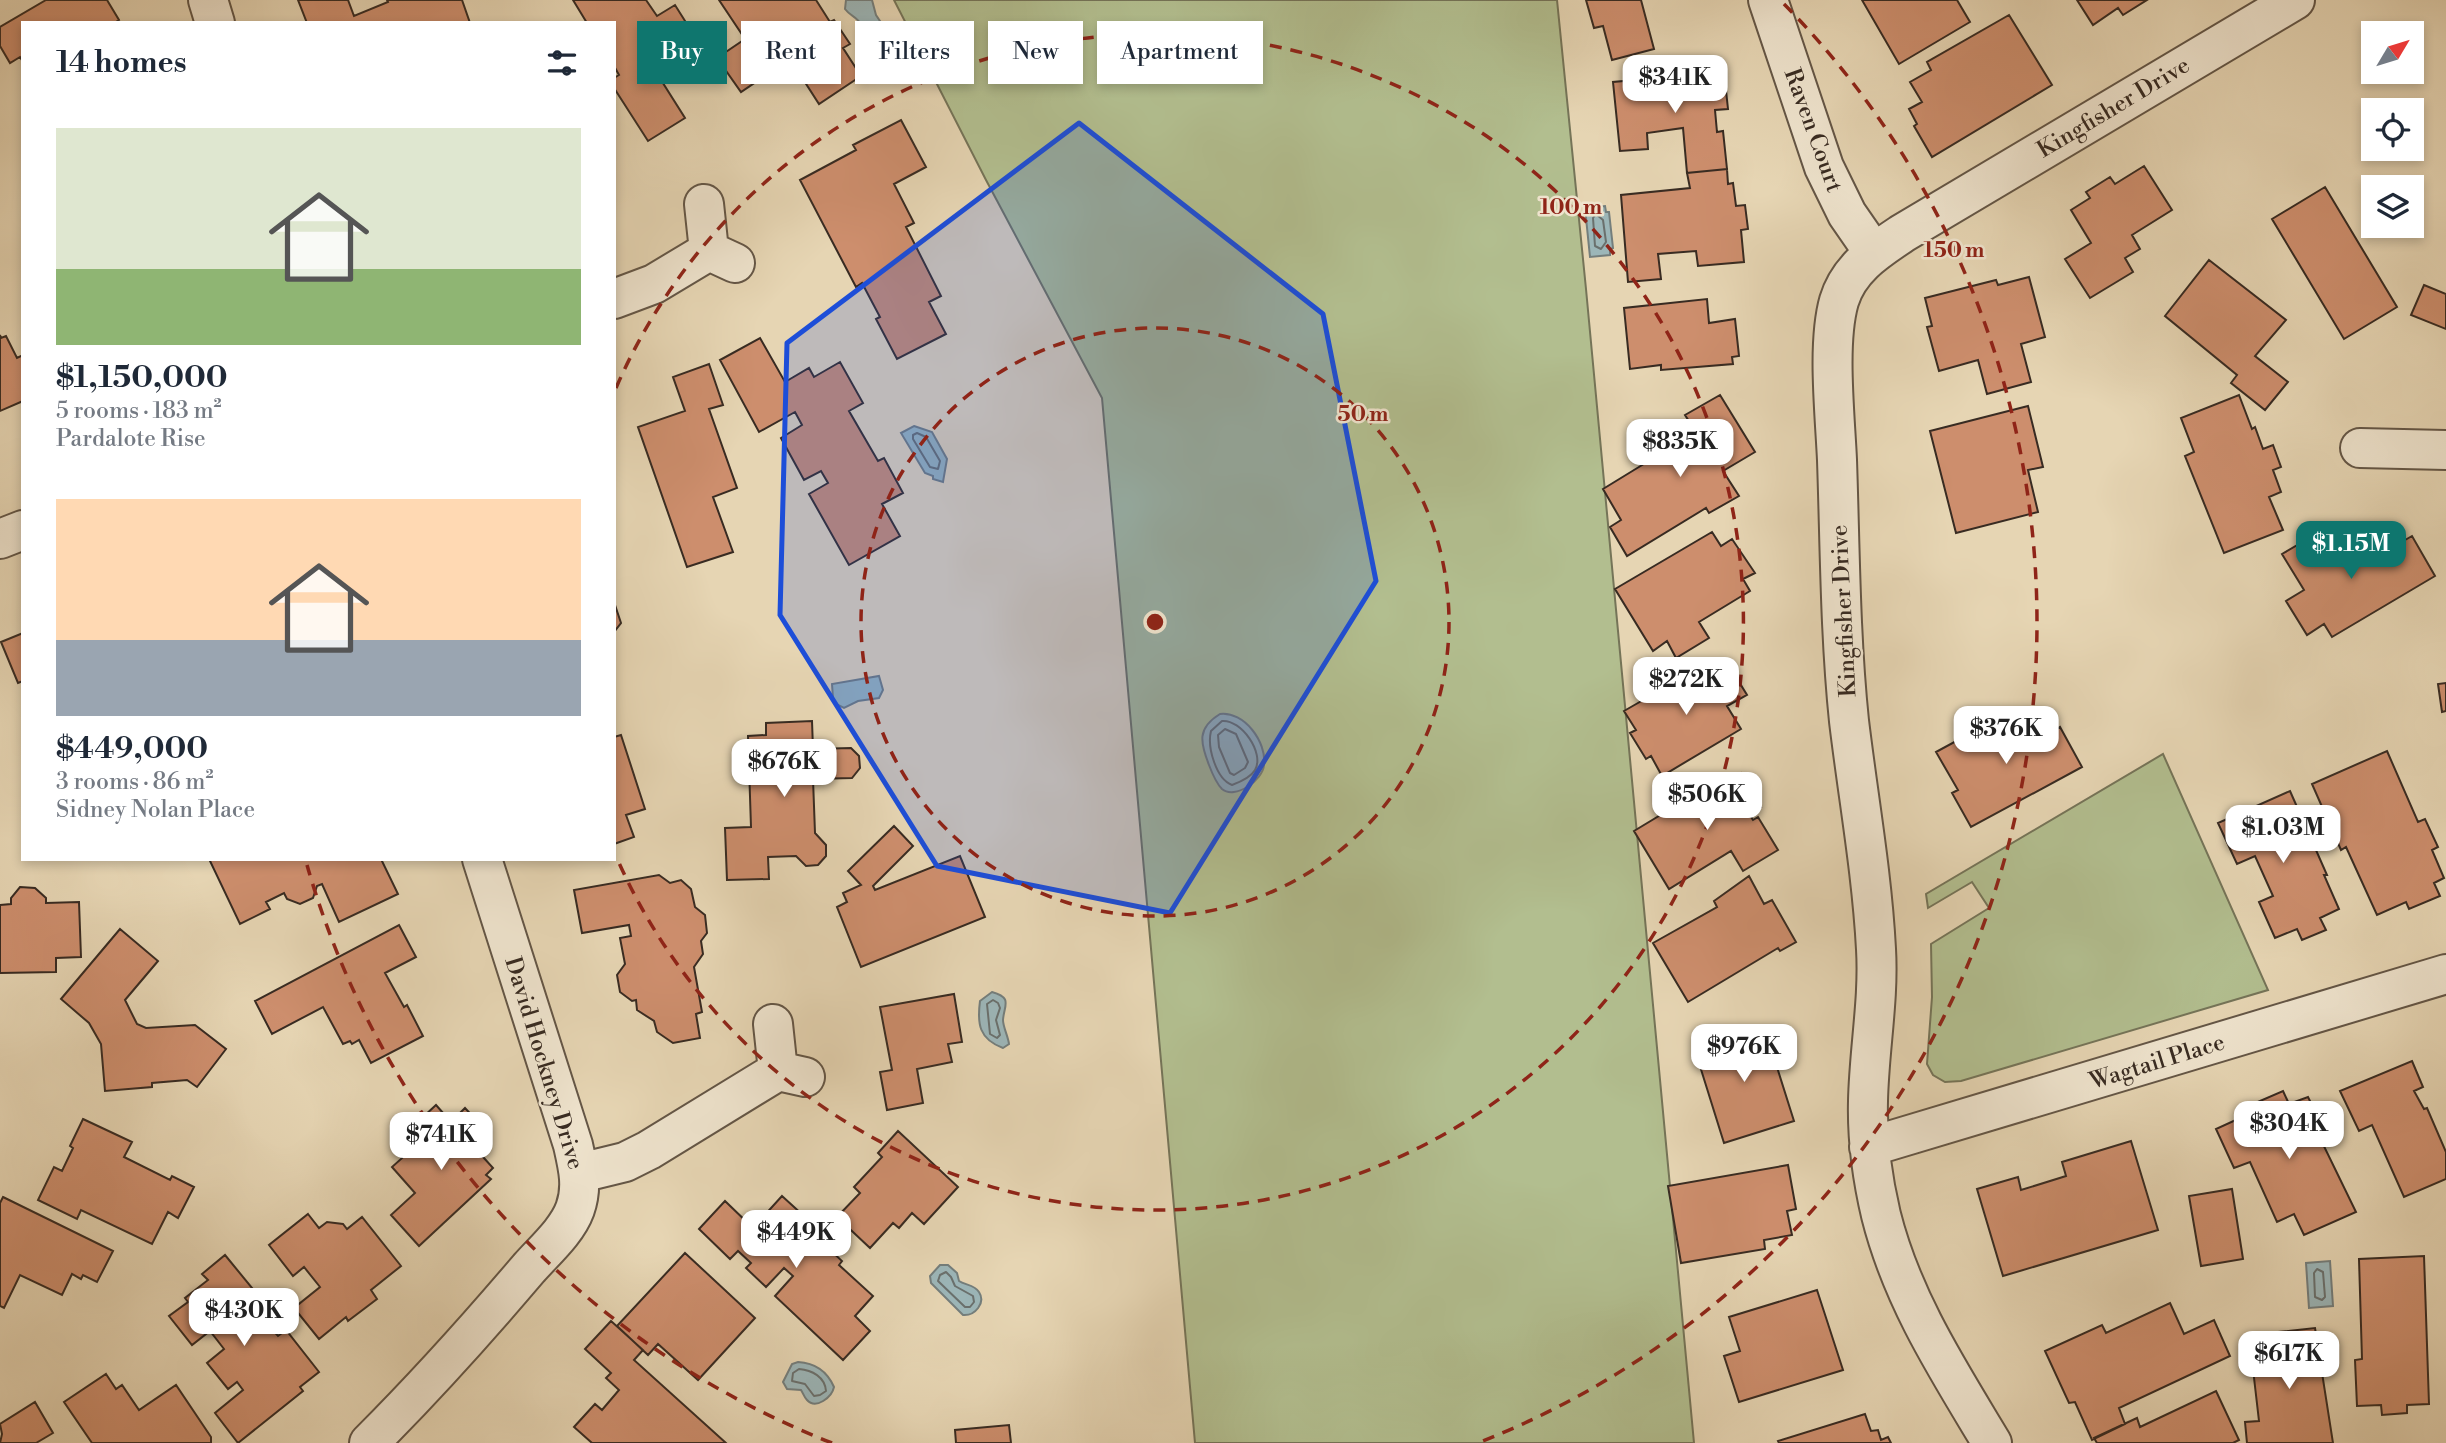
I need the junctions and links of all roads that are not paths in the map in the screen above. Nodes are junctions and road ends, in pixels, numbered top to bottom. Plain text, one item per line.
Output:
1 (208, 0) edge
2 (1768, 0) edge
3 (2295, 0) edge
4 (214, 21) edge
5 (704, 204) dead end
6 (1874, 253) junction
7 (616, 298) edge
8 (2360, 448) dead end
9 (2446, 450) edge
10 (21, 531) edge
11 (0, 539) edge
12 (483, 861) edge
13 (2446, 974) edge
14 (773, 1024) dead end
15 (1869, 1147) junction
16 (580, 1172) junction
17 (369, 1443) edge
18 (1992, 1443) edge

1 - 4 street
2 - 6 street, Raven Court
3 - 6 street, Kingfisher Drive
5 - 7 street
6 - 15 street, Kingfisher Drive
8 - 9 street
10 - 11 street
12 - 16 street, David Hockney Drive
13 - 15 street, Wagtail Place
14 - 16 street
15 - 18 street, Kingfisher Drive
16 - 17 street, David Hockney Drive

